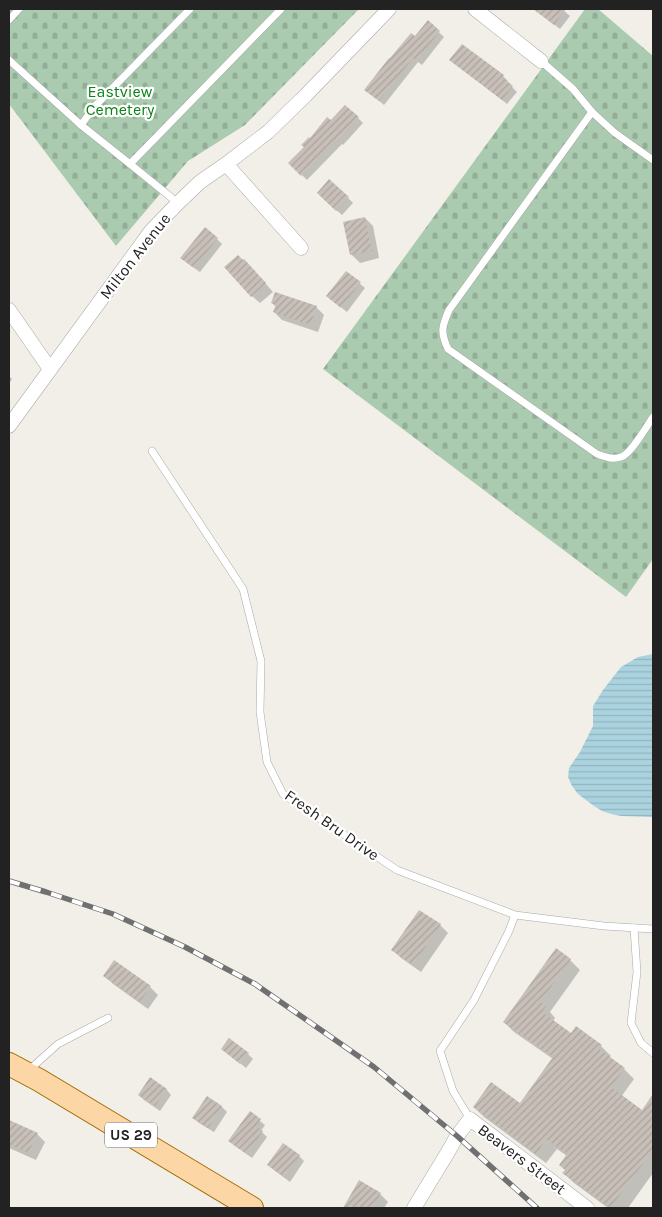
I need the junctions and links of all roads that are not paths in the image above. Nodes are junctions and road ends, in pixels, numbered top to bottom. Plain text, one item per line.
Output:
1 (19, 9) edge
2 (190, 9) edge
3 (281, 9) edge
4 (371, 9) edge
5 (389, 9) edge
6 (475, 9) edge
7 (9, 20) edge
8 (373, 26) junction
9 (9, 60) edge
10 (541, 61) joint
11 (592, 112) junction
12 (81, 125) junction
13 (653, 160) edge
14 (130, 164) junction
15 (226, 164) junction
16 (178, 203) junction
17 (301, 248) dead end
18 (9, 310) edge
19 (50, 369) junction
20 (653, 417) edge
21 (9, 426) edge
22 (152, 451) dead end
23 (515, 914) junction
24 (634, 928) junction
25 (653, 929) edge
26 (108, 1018) dead end
27 (653, 1054) edge
28 (17, 1069) edge
29 (470, 1119) junction
30 (252, 1208) edge
31 (414, 1208) edge
32 (587, 1208) edge

1 - 7 lane
2 - 12 lane
3 - 14 lane
4 - 8 street
5 - 8 street, Milton Avenue
6 - 10 street
8 - 15 street, Milton Avenue
9 - 12 lane
10 - 11 lane
11 - 13 lane
11 - 20 lane
12 - 14 lane
14 - 16 lane
15 - 16 street, Milton Avenue
15 - 17 street
16 - 19 street, Milton Avenue
18 - 19 street
19 - 21 street, Milton Avenue
22 - 23 lane, Fresh Bru Drive
23 - 24 lane, Fresh Bru Drive
23 - 29 lane
24 - 25 lane, Fresh Bru Drive
24 - 27 lane
26 - 28 lane
28 - 30 main road, US 29
29 - 31 street, Beavers Street
29 - 32 street, Beavers Street

